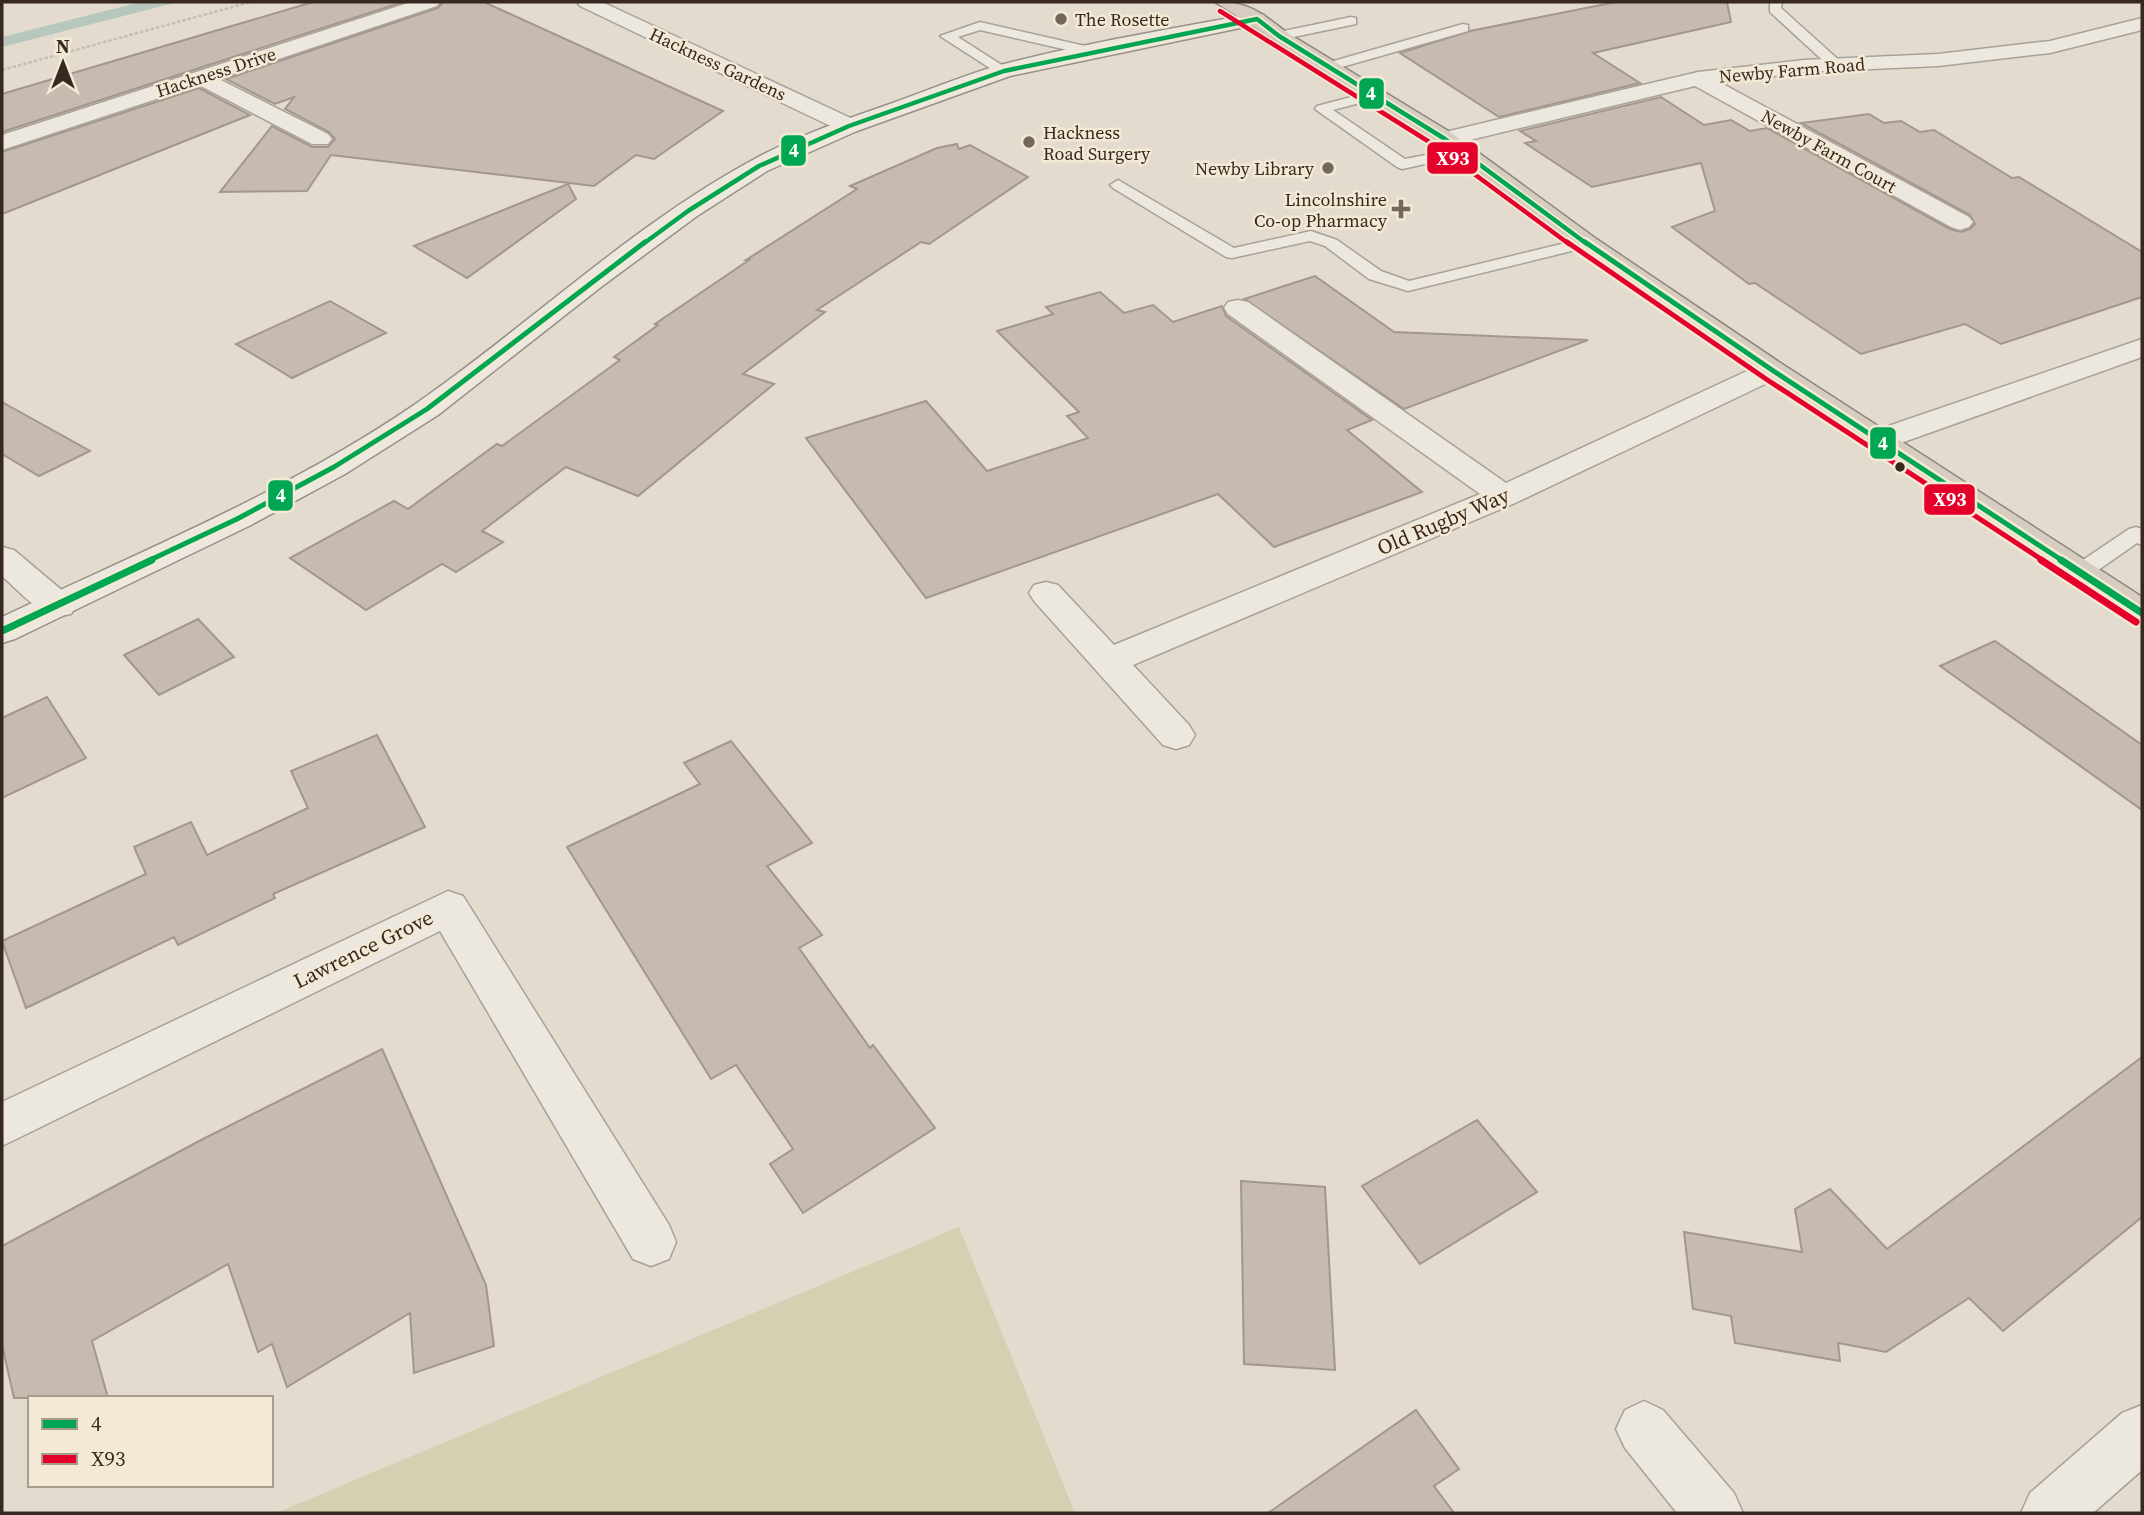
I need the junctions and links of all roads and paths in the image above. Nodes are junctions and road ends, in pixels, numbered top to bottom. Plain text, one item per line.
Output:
1 (251, 2) edge
2 (430, 2) edge
3 (587, 2) edge
4 (1225, 2) edge
5 (1776, 2) edge
6 (1257, 19) junction
7 (1351, 21) dead end
8 (2142, 24) edge
9 (1464, 29) dead end
10 (1279, 36) junction
11 (1089, 51) junction
12 (1836, 65) junction
13 (1328, 67) junction
14 (2, 70) edge
15 (1004, 71) junction
16 (201, 78) junction
17 (1698, 79) junction
18 (1374, 96) junction
19 (849, 126) junction
20 (320, 139) dead end
21 (2, 143) edge
22 (1453, 145) junction
23 (1118, 185) dead end
24 (1960, 222) dead end
25 (1586, 243) junction
26 (1238, 308) dead end
27 (2142, 348) edge
28 (1772, 370) junction
29 (1876, 441) junction
30 (1504, 495) junction
31 (2142, 538) edge
32 (2, 558) edge
33 (2078, 573) junction
34 (1046, 593) dead end
35 (59, 606) junction
36 (2142, 613) edge
37 (2, 631) edge
38 (1109, 661) junction
39 (1176, 735) dead end
40 (2, 1125) edge
41 (652, 1242) dead end
42 (1644, 1429) dead end
43 (2142, 1433) edge
44 (1714, 1513) edge
45 (2050, 1513) edge

1 - 14 path
2 - 16 street, Hackness Drive
3 - 19 street, Hackness Gardens
4 - 6 highway
5 - 12 lane
6 - 10 highway
6 - 11 street
7 - 10 lane
8 - 12 street, Newby Farm Road
9 - 13 lane
10 - 13 highway
11 - 15 street
11 - 15 lane
12 - 17 street, Newby Farm Road
13 - 18 highway
15 - 19 street
16 - 20 street
16 - 21 street, Hackness Drive
17 - 22 street, Newby Farm Road
17 - 24 street, Newby Farm Court
18 - 22 highway
18 - 22 lane
19 - 35 street
22 - 25 highway
23 - 25 lane
25 - 28 highway
26 - 30 street
27 - 29 street
28 - 29 highway
28 - 30 street, Old Rugby Way
29 - 33 highway
30 - 38 street, Old Rugby Way
31 - 33 lane
32 - 35 street
33 - 36 highway
34 - 38 street
35 - 37 street
38 - 39 street
40 - 41 street, Lawrence Grove
42 - 44 street
43 - 45 street

